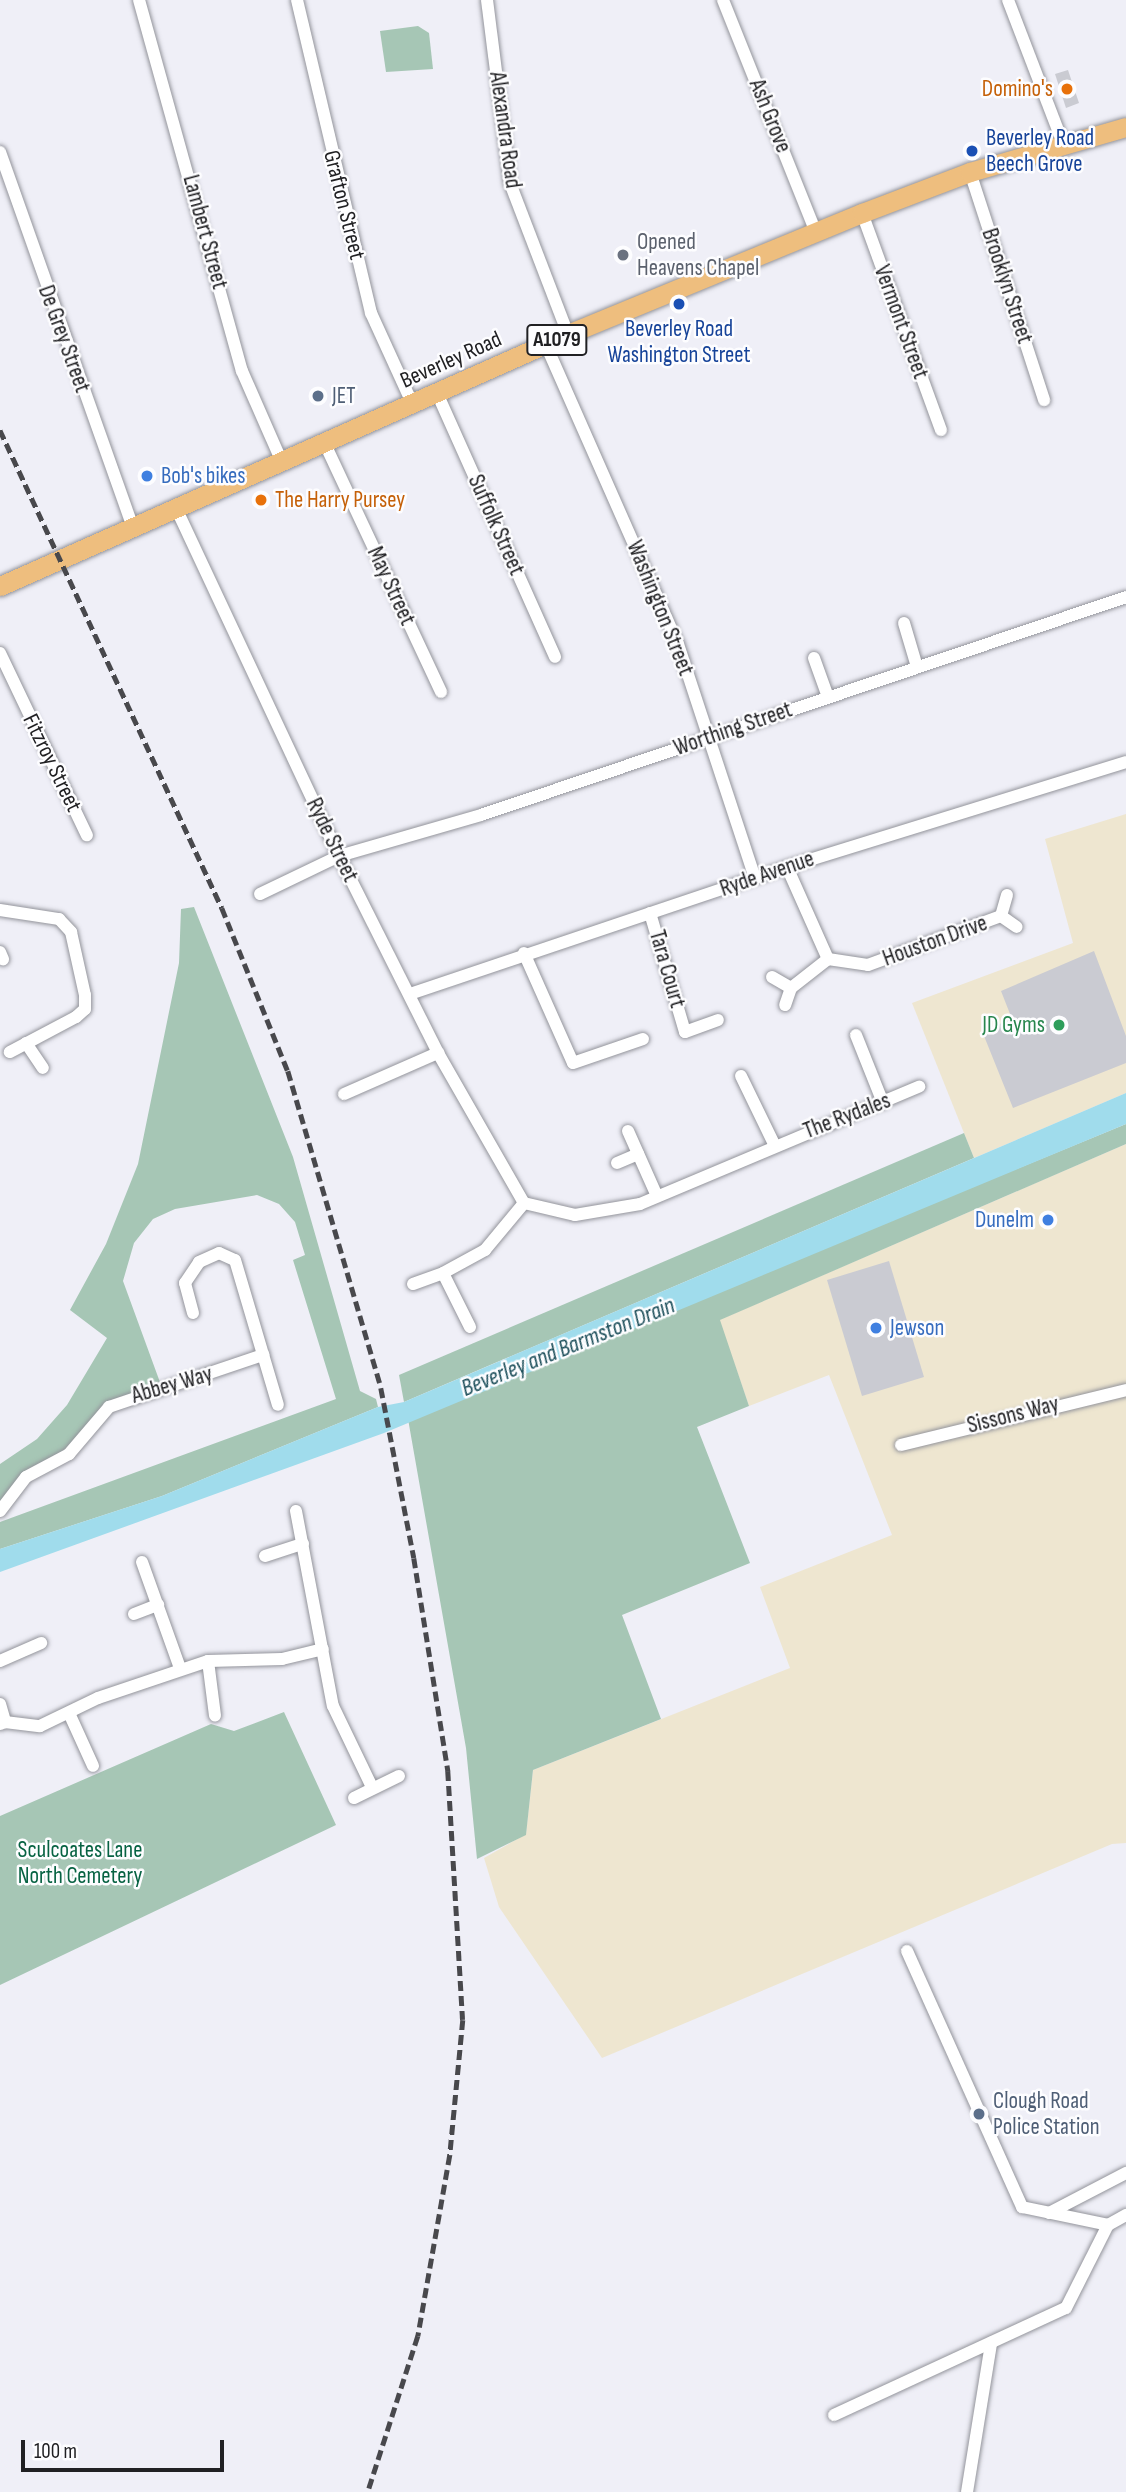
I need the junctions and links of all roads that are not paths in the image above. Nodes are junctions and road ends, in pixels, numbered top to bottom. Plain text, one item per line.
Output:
1 (139, 0) edge
2 (297, 0) edge
3 (487, 0) edge
4 (723, 0) edge
5 (1008, 0) edge
6 (1126, 127) edge
7 (1063, 143) junction
8 (0, 152) edge
9 (970, 172) junction
10 (862, 213) junction
11 (816, 232) junction
12 (568, 334) junction
13 (546, 345) junction
14 (437, 393) junction
15 (1044, 400) dead end
16 (412, 403) junction
17 (941, 430) dead end
18 (324, 442) junction
19 (281, 460) junction
20 (174, 506) junction
21 (132, 524) junction
22 (0, 586) edge
23 (1126, 597) edge
24 (904, 624) dead end
25 (0, 653) edge
26 (555, 657) dead end
27 (814, 658) dead end
28 (917, 667) junction
29 (441, 692) dead end
30 (828, 697) junction
31 (708, 738) junction
32 (1126, 762) edge
33 (87, 835) dead end
34 (339, 856) junction
35 (787, 867) junction
36 (755, 878) junction
37 (260, 894) dead end
38 (1007, 895) dead end
39 (0, 910) edge
40 (650, 913) junction
41 (1001, 916) junction
42 (1017, 927) dead end
43 (524, 953) junction
44 (828, 960) junction
45 (772, 977) dead end
46 (791, 988) junction
47 (410, 994) junction
48 (785, 1005) dead end
49 (718, 1020) dead end
50 (856, 1035) dead end
51 (643, 1039) dead end
52 (26, 1043) junction
53 (10, 1052) dead end
54 (438, 1053) junction
55 (43, 1068) dead end
56 (741, 1076) dead end
57 (919, 1087) dead end
58 (344, 1094) dead end
59 (883, 1103) junction
60 (628, 1131) dead end
61 (774, 1144) junction
62 (638, 1154) junction
63 (617, 1163) dead end
64 (657, 1196) junction
65 (524, 1203) junction
66 (443, 1273) junction
67 (413, 1284) dead end
68 (193, 1314) dead end
69 (470, 1327) dead end
70 (263, 1355) junction
71 (1126, 1390) edge
72 (278, 1405) dead end
73 (901, 1445) dead end
74 (0, 1511) edge
75 (296, 1511) dead end
76 (303, 1544) junction
77 (265, 1556) dead end
78 (142, 1562) dead end
79 (158, 1605) junction
80 (134, 1614) dead end
81 (41, 1643) dead end
82 (323, 1649) junction
83 (0, 1661) edge
84 (208, 1661) junction
85 (180, 1668) junction
86 (0, 1704) edge
87 (69, 1713) junction
88 (215, 1716) dead end
89 (2, 1723) edge
90 (93, 1766) dead end
91 (399, 1776) dead end
92 (371, 1785) junction
93 (354, 1798) dead end
94 (907, 1951) dead end
95 (1126, 2173) edge
96 (1049, 2213) junction
97 (1126, 2215) edge
98 (1108, 2225) junction
99 (991, 2343) junction
100 (834, 2415) dead end
101 (967, 2492) edge

1 - 19 street, Lambert Street
2 - 16 street, Grafton Street
3 - 12 street, Alexandra Road
4 - 11 street, Ash Grove
5 - 7 street
6 - 7 main road, Beverley Road / A1079
7 - 9 main road, Beverley Road / A1079
8 - 21 street, De Grey Street
9 - 10 main road, Beverley Road / A1079
9 - 15 street, Brooklyn Street
10 - 11 main road, Beverley Road / A1079
10 - 17 street, Vermont Street
11 - 12 main road, Beverley Road / A1079
12 - 13 main road, Beverley Road / A1079
13 - 14 main road, Beverley Road / A1079
13 - 31 street, Washington Street
14 - 16 main road, Beverley Road / A1079
14 - 26 street, Suffolk Street
16 - 18 main road, Beverley Road / A1079
18 - 19 main road, Beverley Road / A1079
18 - 29 street, May Street
19 - 20 main road, Beverley Road / A1079
20 - 21 main road, Beverley Road / A1079
20 - 34 street, Ryde Street
21 - 22 main road, Beverley Road / A1079
23 - 28 street, Worthing Street
24 - 28 street
25 - 33 street, Fitzroy Street
27 - 30 street
28 - 30 street, Worthing Street
30 - 31 street, Worthing Street
31 - 34 street, Worthing Street
31 - 36 street, Washington Street
32 - 35 street, Ryde Avenue
34 - 37 street, Worthing Street
34 - 47 street, Ryde Street
35 - 36 street, Ryde Avenue
35 - 44 street
36 - 40 street, Ryde Avenue
38 - 41 street, Houston Drive
39 - 52 street
40 - 43 street, Ryde Avenue
40 - 49 street, Tara Court
41 - 42 street, Houston Drive
41 - 44 street, Houston Drive
43 - 47 street, Ryde Avenue
43 - 51 street
44 - 46 street
45 - 46 street
46 - 48 street
47 - 54 street, Ryde Street
50 - 59 street
52 - 53 street
52 - 55 street
54 - 58 street
54 - 65 street, Ryde Street
56 - 61 street, The Rydales
57 - 59 street, The Rydales
59 - 61 street, The Rydales
60 - 62 street
61 - 64 street, The Rydales
62 - 63 street
62 - 64 street
64 - 65 street, The Rydales
65 - 66 street
66 - 67 street
66 - 69 street
68 - 70 street
70 - 72 street
70 - 74 street, Abbey Way
71 - 73 street, Sissons Way
75 - 76 street
76 - 77 street
76 - 82 street
78 - 79 street
79 - 80 street
79 - 85 street
81 - 83 street
82 - 84 street
82 - 92 street
84 - 85 street
84 - 88 street
85 - 87 street
86 - 89 street
87 - 89 street
87 - 90 street
91 - 92 street
92 - 93 street
94 - 96 street
95 - 96 street
96 - 98 street
97 - 98 street
98 - 99 street
99 - 100 street
99 - 101 street

